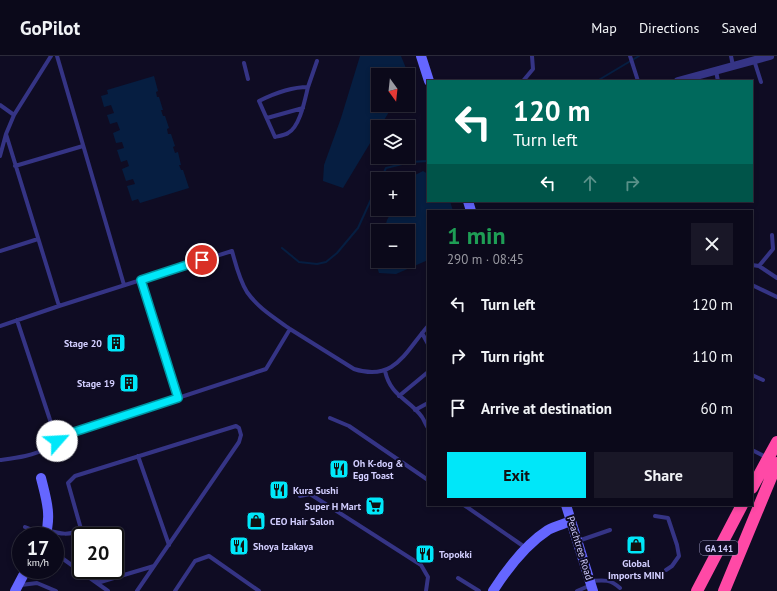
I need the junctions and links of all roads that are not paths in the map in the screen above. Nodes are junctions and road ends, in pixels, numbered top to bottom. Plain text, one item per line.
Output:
1 (51, 56) edge
2 (57, 56) edge
3 (421, 56) edge
4 (532, 56) edge
5 (630, 56) edge
6 (731, 56) edge
7 (770, 56) edge
8 (754, 60) junction
9 (317, 61) dead end
10 (244, 63) dead end
11 (733, 66) junction
12 (716, 71) junction
13 (248, 79) dead end
14 (429, 80) edge
15 (524, 80) edge
16 (638, 80) edge
17 (682, 80) edge
18 (718, 80) edge
19 (761, 82) dead end
20 (308, 87) junction
21 (0, 105) edge
22 (303, 108) junction
23 (14, 115) junction
24 (267, 118) junction
25 (6, 134) junction
26 (83, 146) junction
27 (0, 156) edge
28 (15, 166) junction
29 (772, 235) dead end
30 (38, 239) junction
31 (0, 251) edge
32 (753, 265) edge
33 (759, 266) junction
34 (777, 278) edge
35 (141, 280) junction
36 (124, 285) junction
37 (753, 285) edge
38 (777, 297) edge
39 (59, 306) junction
40 (18, 320) junction
41 (0, 326) edge
42 (427, 327) edge
43 (290, 329) junction
44 (422, 333) junction
45 (427, 342) edge
46 (385, 371) junction
47 (427, 373) edge
48 (753, 375) edge
49 (763, 380) dead end
50 (399, 396) junction
51 (178, 398) junction
52 (427, 404) edge
53 (415, 410) junction
54 (330, 418) dead end
55 (427, 426) edge
56 (57, 441) junction
57 (777, 442) edge
58 (753, 451) edge
59 (138, 456) junction
60 (0, 460) edge
61 (773, 461) edge
62 (42, 478) dead end
63 (427, 479) edge
64 (753, 487) edge
65 (300, 496) dead end
66 (465, 506) edge
67 (566, 506) edge
68 (741, 506) edge
69 (655, 516) dead end
70 (571, 521) junction
71 (47, 527) edge
72 (80, 527) edge
73 (610, 530) dead end
74 (578, 541) junction
75 (169, 545) junction
76 (527, 549) junction
77 (64, 560) edge
78 (155, 565) junction
79 (666, 570) dead end
80 (458, 578) dead end
81 (21, 579) edge
82 (96, 579) edge
83 (97, 583) junction
84 (591, 586) edge
85 (16, 588) edge
86 (620, 588) dead end
87 (56, 591) edge
88 (108, 591) edge
89 (137, 591) edge
90 (174, 591) edge
91 (259, 591) edge
92 (426, 591) edge
93 (479, 591) edge
94 (493, 591) edge
95 (577, 591) edge
96 (697, 591) edge
97 (724, 591) edge

1 - 23 lane
2 - 26 lane
3 - 14 street
4 - 15 lane
5 - 16 lane
6 - 11 lane
7 - 8 street
8 - 11 street
8 - 19 lane
9 - 20 lane
10 - 13 lane
11 - 12 street
12 - 17 street
12 - 18 lane
20 - 22 lane
20 - 24 lane
21 - 23 lane
22 - 24 lane
22 - 24 lane
23 - 25 lane
25 - 27 lane
25 - 28 lane
26 - 28 lane
26 - 36 lane
28 - 30 lane
29 - 33 lane
30 - 31 lane
30 - 39 lane
32 - 33 lane
33 - 34 lane
35 - 36 lane
35 - 43 lane
35 - 51 lane
36 - 39 lane
37 - 38 lane
39 - 40 lane
40 - 41 lane
40 - 56 lane
42 - 44 lane
43 - 46 lane
43 - 51 lane
44 - 45 lane
44 - 46 lane
46 - 50 lane
47 - 50 lane
48 - 49 lane
50 - 53 lane
51 - 56 lane
52 - 53 lane
53 - 55 lane
54 - 63 lane
56 - 60 lane
57 - 61 highway, GA 141
58 - 61 lane
59 - 72 lane
59 - 75 lane
59 - 75 lane
61 - 64 highway, GA 141
61 - 97 highway, GA 141
62 - 71 street
65 - 92 lane
66 - 76 lane
67 - 70 street, Peachtree Road
68 - 96 highway, GA 141
69 - 79 lane
70 - 74 street, Peachtree Road
70 - 76 street
73 - 74 lane
74 - 84 street, Peachtree Road
75 - 78 lane
76 - 94 street
77 - 83 lane
78 - 83 lane
78 - 89 lane
80 - 93 lane
81 - 85 street
82 - 83 lane
83 - 88 lane
84 - 86 lane
84 - 95 lane
85 - 87 lane
90 - 91 lane

